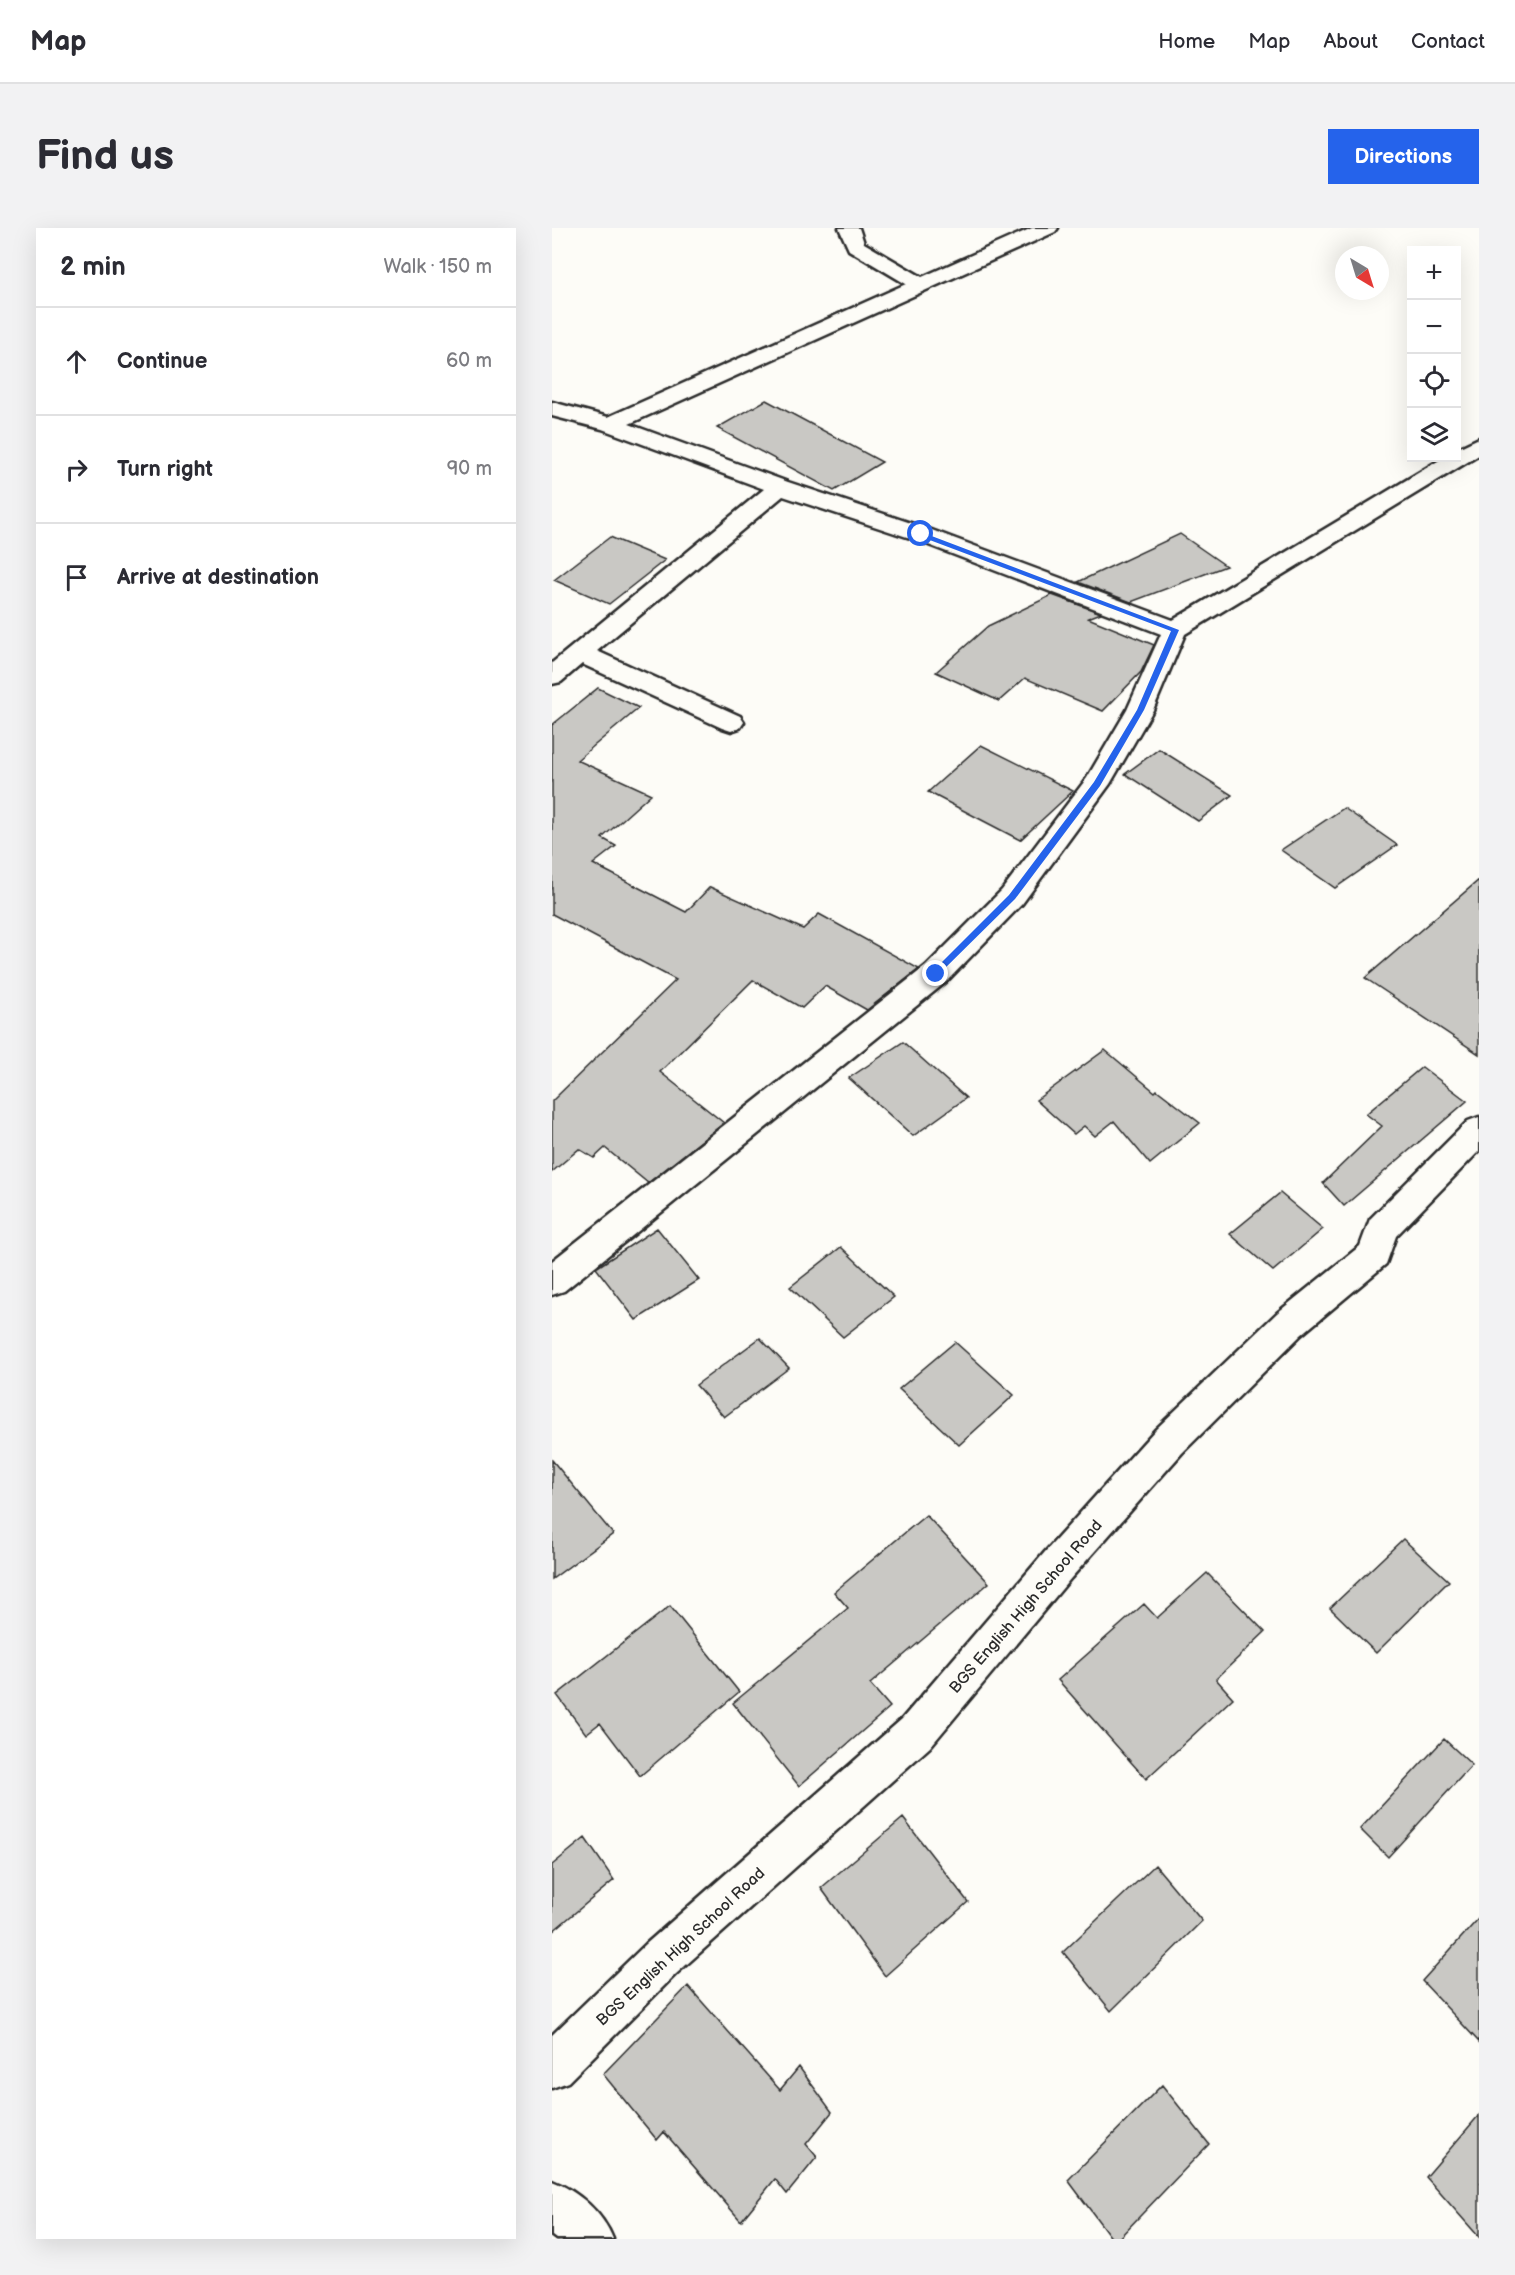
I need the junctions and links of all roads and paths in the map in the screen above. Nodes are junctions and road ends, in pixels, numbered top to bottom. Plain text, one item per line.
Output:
1 (849, 228) edge
2 (1048, 228) edge
3 (921, 285) junction
4 (552, 409) edge
5 (610, 424) junction
6 (1479, 445) edge
7 (780, 487) junction
8 (1175, 630) junction
9 (580, 653) junction
10 (552, 676) edge
11 (731, 722) dead end
12 (1479, 1130) edge
13 (552, 1281) edge
14 (552, 2066) edge
15 (552, 2204) edge
16 (590, 2239) edge

1 - 3 street
2 - 3 street
3 - 5 street
4 - 5 street
5 - 7 street
6 - 8 street
7 - 8 street
7 - 9 street
8 - 13 street
9 - 10 street
9 - 11 street
12 - 14 street, BGS English High School Road
15 - 16 street

